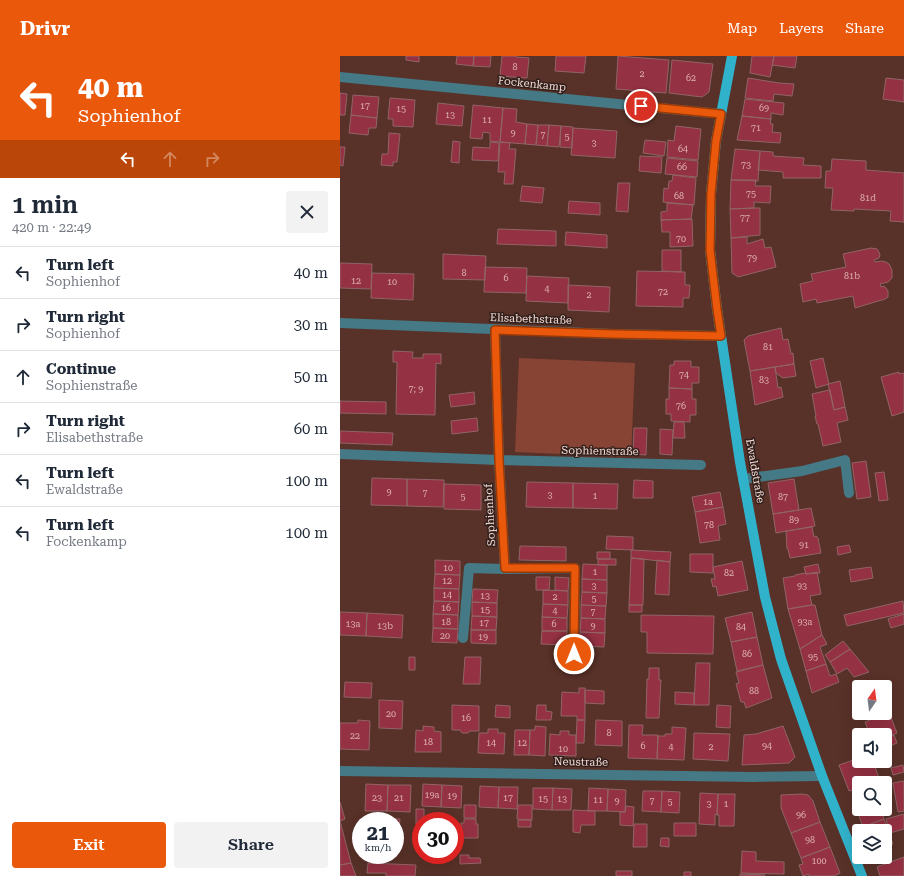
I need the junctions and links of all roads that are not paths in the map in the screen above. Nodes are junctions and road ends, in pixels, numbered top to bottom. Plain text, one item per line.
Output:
1 (732, 56) edge
2 (340, 77) edge
3 (721, 114) junction
4 (340, 324) edge
5 (495, 330) junction
6 (721, 336) junction
7 (340, 454) edge
8 (499, 460) junction
9 (701, 465) dead end
10 (743, 479) junction
11 (849, 494) dead end
12 (505, 568) junction
13 (464, 638) dead end
14 (574, 654) dead end
15 (340, 771) edge
16 (822, 776) junction
17 (862, 876) edge

1 - 3 main road, Ewaldstraße
2 - 3 street, Fockenkamp
3 - 6 main road, Ewaldstraße
4 - 5 street, Elisabethstraße
5 - 6 street, Elisabethstraße
5 - 8 street
6 - 10 main road, Ewaldstraße
7 - 8 street, Sophienstraße
8 - 9 street, Sophienstraße
8 - 12 street, Sophienhof
10 - 11 street
10 - 16 main road, Ewaldstraße
12 - 13 street
12 - 14 street
15 - 16 street, Neustraße
16 - 17 main road, Ewaldstraße

